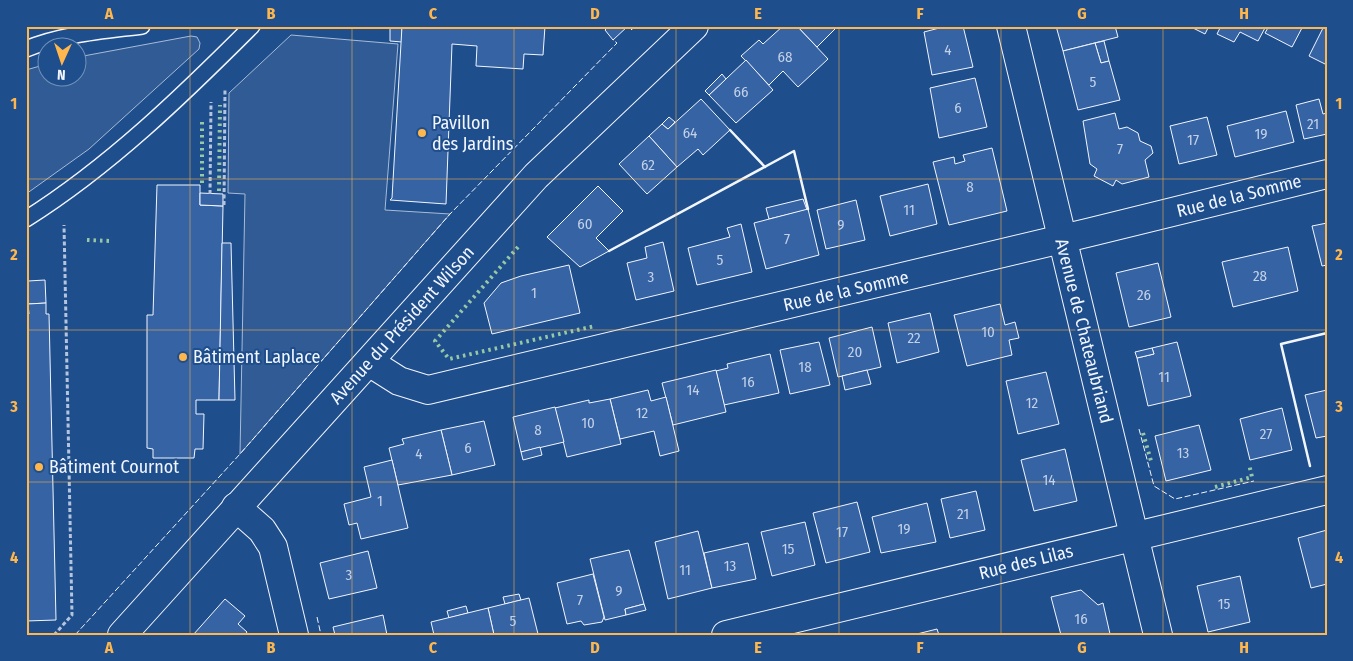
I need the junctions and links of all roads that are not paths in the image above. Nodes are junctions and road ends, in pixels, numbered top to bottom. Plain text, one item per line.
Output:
1 (142, 26) edge
2 (252, 26) edge
3 (694, 26) edge
4 (1012, 26) edge
5 (26, 49) edge
6 (1327, 174) edge
7 (26, 219) edge
8 (1062, 239) junction
9 (369, 362) junction
10 (1327, 490) edge
11 (236, 507) junction
12 (1133, 536) junction
13 (122, 635) edge
14 (294, 635) edge
15 (726, 635) edge
16 (1158, 635) edge

1 - 5 lane
2 - 7 lane
3 - 9 street, Avenue du Président Wilson
4 - 8 street, Avenue de Chateaubriand
6 - 8 street, Rue de la Somme
8 - 9 street, Rue de la Somme
8 - 12 street, Avenue de Chateaubriand
9 - 11 street, Avenue du Président Wilson
10 - 12 street, Rue des Lilas
11 - 13 street, Avenue du Président Wilson
11 - 14 street
12 - 15 street, Rue des Lilas
12 - 16 street, Avenue de Chateaubriand

